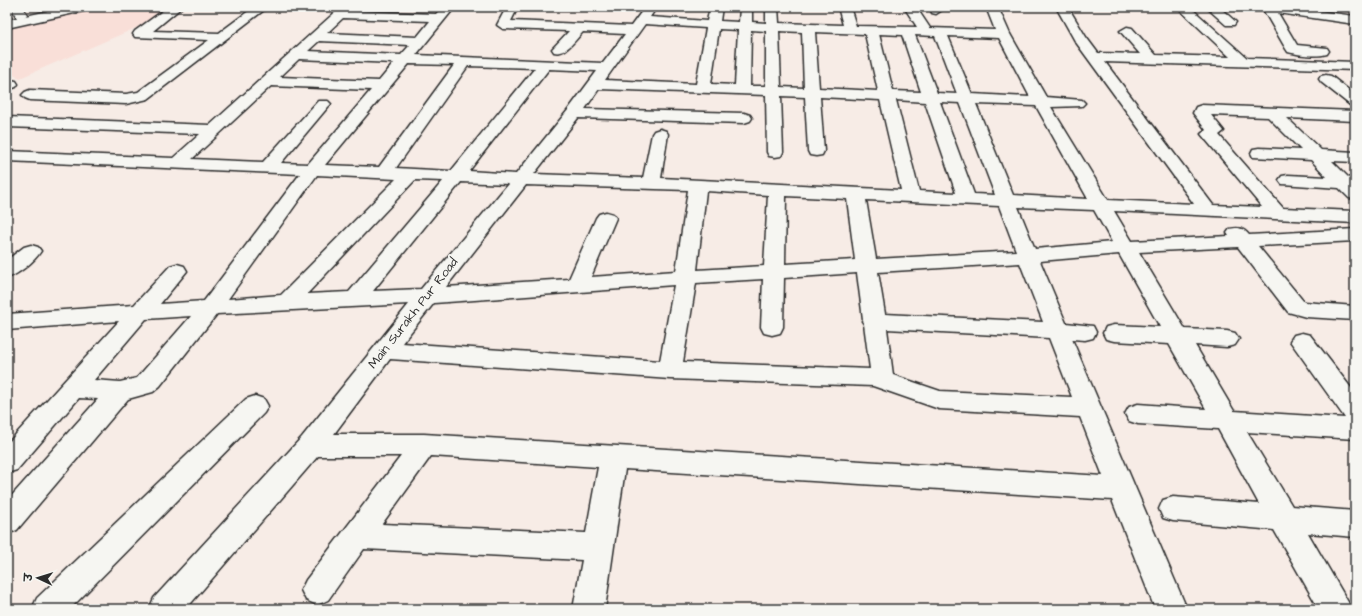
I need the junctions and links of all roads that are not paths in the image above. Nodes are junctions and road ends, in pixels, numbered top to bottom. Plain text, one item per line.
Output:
1 (10, 7) edge
2 (59, 7) edge
3 (84, 7) edge
4 (176, 7) edge
5 (262, 7) edge
6 (716, 7) edge
7 (746, 7) edge
8 (772, 7) edge
9 (844, 7) edge
10 (910, 7) edge
11 (992, 7) edge
12 (1062, 7) edge
13 (1183, 7) edge
14 (1212, 7) edge
15 (1245, 7) edge
16 (1268, 7) edge
17 (7, 8) edge
18 (1308, 10) edge
19 (19, 11) edge
20 (344, 11) edge
21 (510, 11) dead end
22 (444, 13) edge
23 (7, 18) edge
24 (642, 19) edge
25 (1230, 22) dead end
26 (7, 24) edge
27 (712, 25) junction
28 (746, 26) junction
29 (772, 27) junction
30 (580, 28) junction
31 (808, 28) junction
32 (1354, 28) edge
33 (851, 29) junction
34 (871, 30) junction
35 (907, 31) junction
36 (1127, 31) dead end
37 (933, 32) junction
38 (1004, 34) junction
39 (315, 37) junction
40 (222, 38) junction
41 (421, 41) junction
42 (559, 49) dead end
43 (1334, 52) dead end
44 (296, 55) junction
45 (1094, 56) junction
46 (1151, 58) junction
47 (406, 59) junction
48 (464, 61) junction
49 (1244, 62) junction
50 (546, 64) junction
51 (1355, 66) edge
52 (601, 75) junction
53 (1326, 79) dead end
54 (267, 81) junction
55 (383, 86) junction
56 (703, 88) junction
57 (742, 90) junction
58 (774, 91) junction
59 (812, 93) junction
60 (30, 95) dead end
61 (887, 96) junction
62 (931, 97) junction
63 (967, 99) junction
64 (1040, 102) junction
65 (1355, 102) edge
66 (1077, 103) dead end
67 (323, 104) dead end
68 (1272, 112) junction
69 (574, 113) junction
70 (1355, 116) edge
71 (744, 118) dead end
72 (7, 122) edge
73 (214, 130) junction
74 (660, 134) dead end
75 (816, 151) dead end
76 (775, 152) dead end
77 (1259, 153) dead end
78 (1315, 155) junction
79 (7, 156) edge
80 (1355, 157) edge
81 (177, 164) junction
82 (267, 168) junction
83 (312, 170) junction
84 (384, 173) junction
85 (410, 174) junction
86 (455, 176) junction
87 (519, 180) junction
88 (1288, 180) dead end
89 (651, 184) junction
90 (698, 185) junction
91 (1351, 186) edge
92 (777, 190) junction
93 (856, 194) junction
94 (911, 196) junction
95 (967, 199) junction
96 (1007, 201) junction
97 (1100, 204) junction
98 (1213, 210) junction
99 (1277, 213) junction
100 (606, 218) dead end
101 (1354, 222) edge
102 (1245, 242) junction
103 (1125, 247) junction
104 (31, 251) dead end
105 (1028, 256) junction
106 (866, 266) junction
107 (7, 271) edge
108 (177, 271) dead end
109 (775, 272) junction
110 (686, 277) junction
111 (577, 285) junction
112 (426, 296) junction
113 (355, 299) junction
114 (287, 302) junction
115 (210, 308) junction
116 (140, 313) junction
117 (1355, 313) edge
118 (873, 322) junction
119 (10, 324) edge
120 (772, 327) dead end
121 (1057, 330) junction
122 (1085, 332) dead end
123 (1114, 333) dead end
124 (1177, 336) junction
125 (1227, 339) dead end
126 (1302, 341) dead end
127 (384, 350) junction
128 (670, 370) junction
129 (876, 378) junction
130 (73, 388) junction
131 (120, 391) junction
132 (255, 406) dead end
133 (1088, 408) junction
134 (1355, 412) edge
135 (1138, 414) dead end
136 (1226, 420) junction
137 (1355, 430) edge
138 (311, 445) junction
139 (424, 445) junction
140 (614, 457) junction
141 (7, 462) edge
142 (1121, 488) junction
143 (1173, 509) dead end
144 (1283, 518) junction
145 (7, 521) edge
146 (1355, 524) edge
147 (357, 536) junction
148 (598, 547) junction
149 (317, 590) dead end
150 (48, 609) edge
151 (165, 609) edge
152 (588, 609) edge
153 (1171, 609) edge
154 (1336, 609) edge

1 - 17 street
2 - 19 street
3 - 26 street
4 - 40 street
5 - 40 street
6 - 27 street
7 - 28 street
8 - 29 street
9 - 33 street
10 - 37 street
11 - 38 street
12 - 45 street
13 - 49 street
14 - 25 street
15 - 16 street
16 - 18 street
16 - 43 street
18 - 32 street
19 - 23 street
20 - 22 street
20 - 39 street
21 - 30 street
22 - 41 street
24 - 27 street
24 - 30 street
24 - 52 street, Main Surakh Pur Road
27 - 28 street
27 - 56 street
28 - 29 street
28 - 57 street
29 - 31 street
29 - 58 street
30 - 42 street
31 - 33 street
31 - 59 street
33 - 34 street
34 - 35 street
34 - 61 street
35 - 37 street
35 - 62 street
36 - 46 street
37 - 38 street
37 - 63 street
38 - 64 street
39 - 41 street
39 - 44 street
40 - 60 street
41 - 47 street
44 - 47 street
44 - 54 street
45 - 46 street
45 - 98 street
46 - 49 street
47 - 48 street
47 - 55 street
48 - 50 street
48 - 84 street
49 - 51 street
50 - 52 street
50 - 86 street
52 - 56 street
52 - 69 street, Main Surakh Pur Road
53 - 65 street
54 - 55 street
54 - 73 street
55 - 83 street
56 - 57 street
57 - 58 street
58 - 59 street
58 - 76 street
59 - 61 street
59 - 75 street
61 - 62 street
61 - 94 street
62 - 63 street
62 - 95 street
63 - 64 street
63 - 96 street
64 - 66 street
64 - 97 street
67 - 82 street
68 - 70 street
68 - 78 street
68 - 99 street
69 - 71 street
69 - 87 street, Main Surakh Pur Road
72 - 73 street
73 - 81 street
74 - 89 street
77 - 78 street
78 - 80 street
78 - 91 street
79 - 81 street
81 - 82 street
82 - 83 street
83 - 84 street
83 - 115 street
84 - 85 street
85 - 86 street
85 - 114 street
86 - 87 street
86 - 113 street
87 - 89 street
87 - 112 street, Main Surakh Pur Road
88 - 91 street
89 - 90 street
90 - 92 street
90 - 110 street
92 - 93 street
92 - 109 street
93 - 94 street
93 - 106 street
94 - 95 street
95 - 96 street
96 - 97 street
96 - 105 street
97 - 98 street
97 - 103 street
98 - 99 street
98 - 102 street
99 - 101 street
100 - 111 street
101 - 102 street
102 - 103 street
102 - 117 street
103 - 105 street
103 - 124 street
104 - 107 street
105 - 106 street
105 - 121 street
106 - 109 street
106 - 118 street
108 - 116 street
109 - 110 street
109 - 120 street
110 - 111 street
110 - 128 street
111 - 112 street
112 - 113 street
112 - 127 street, Main Surakh Pur Road
113 - 114 street
114 - 115 street
115 - 116 street
115 - 131 street
116 - 119 street
116 - 130 street
118 - 121 street
118 - 129 street
121 - 122 street
121 - 133 street
123 - 124 street
124 - 125 street
124 - 136 street
126 - 134 street
127 - 128 street
127 - 138 street, Main Surakh Pur Road
128 - 129 street
129 - 133 street
130 - 131 street
130 - 141 street
131 - 145 street
132 - 150 street
133 - 142 street
135 - 136 street
136 - 137 street
136 - 144 street
138 - 139 street
138 - 151 street, Main Surakh Pur Road
139 - 140 street
139 - 147 street
140 - 142 street
140 - 148 street
142 - 153 street
143 - 144 street
144 - 146 street
144 - 154 street
147 - 148 street
147 - 149 street
148 - 152 street

